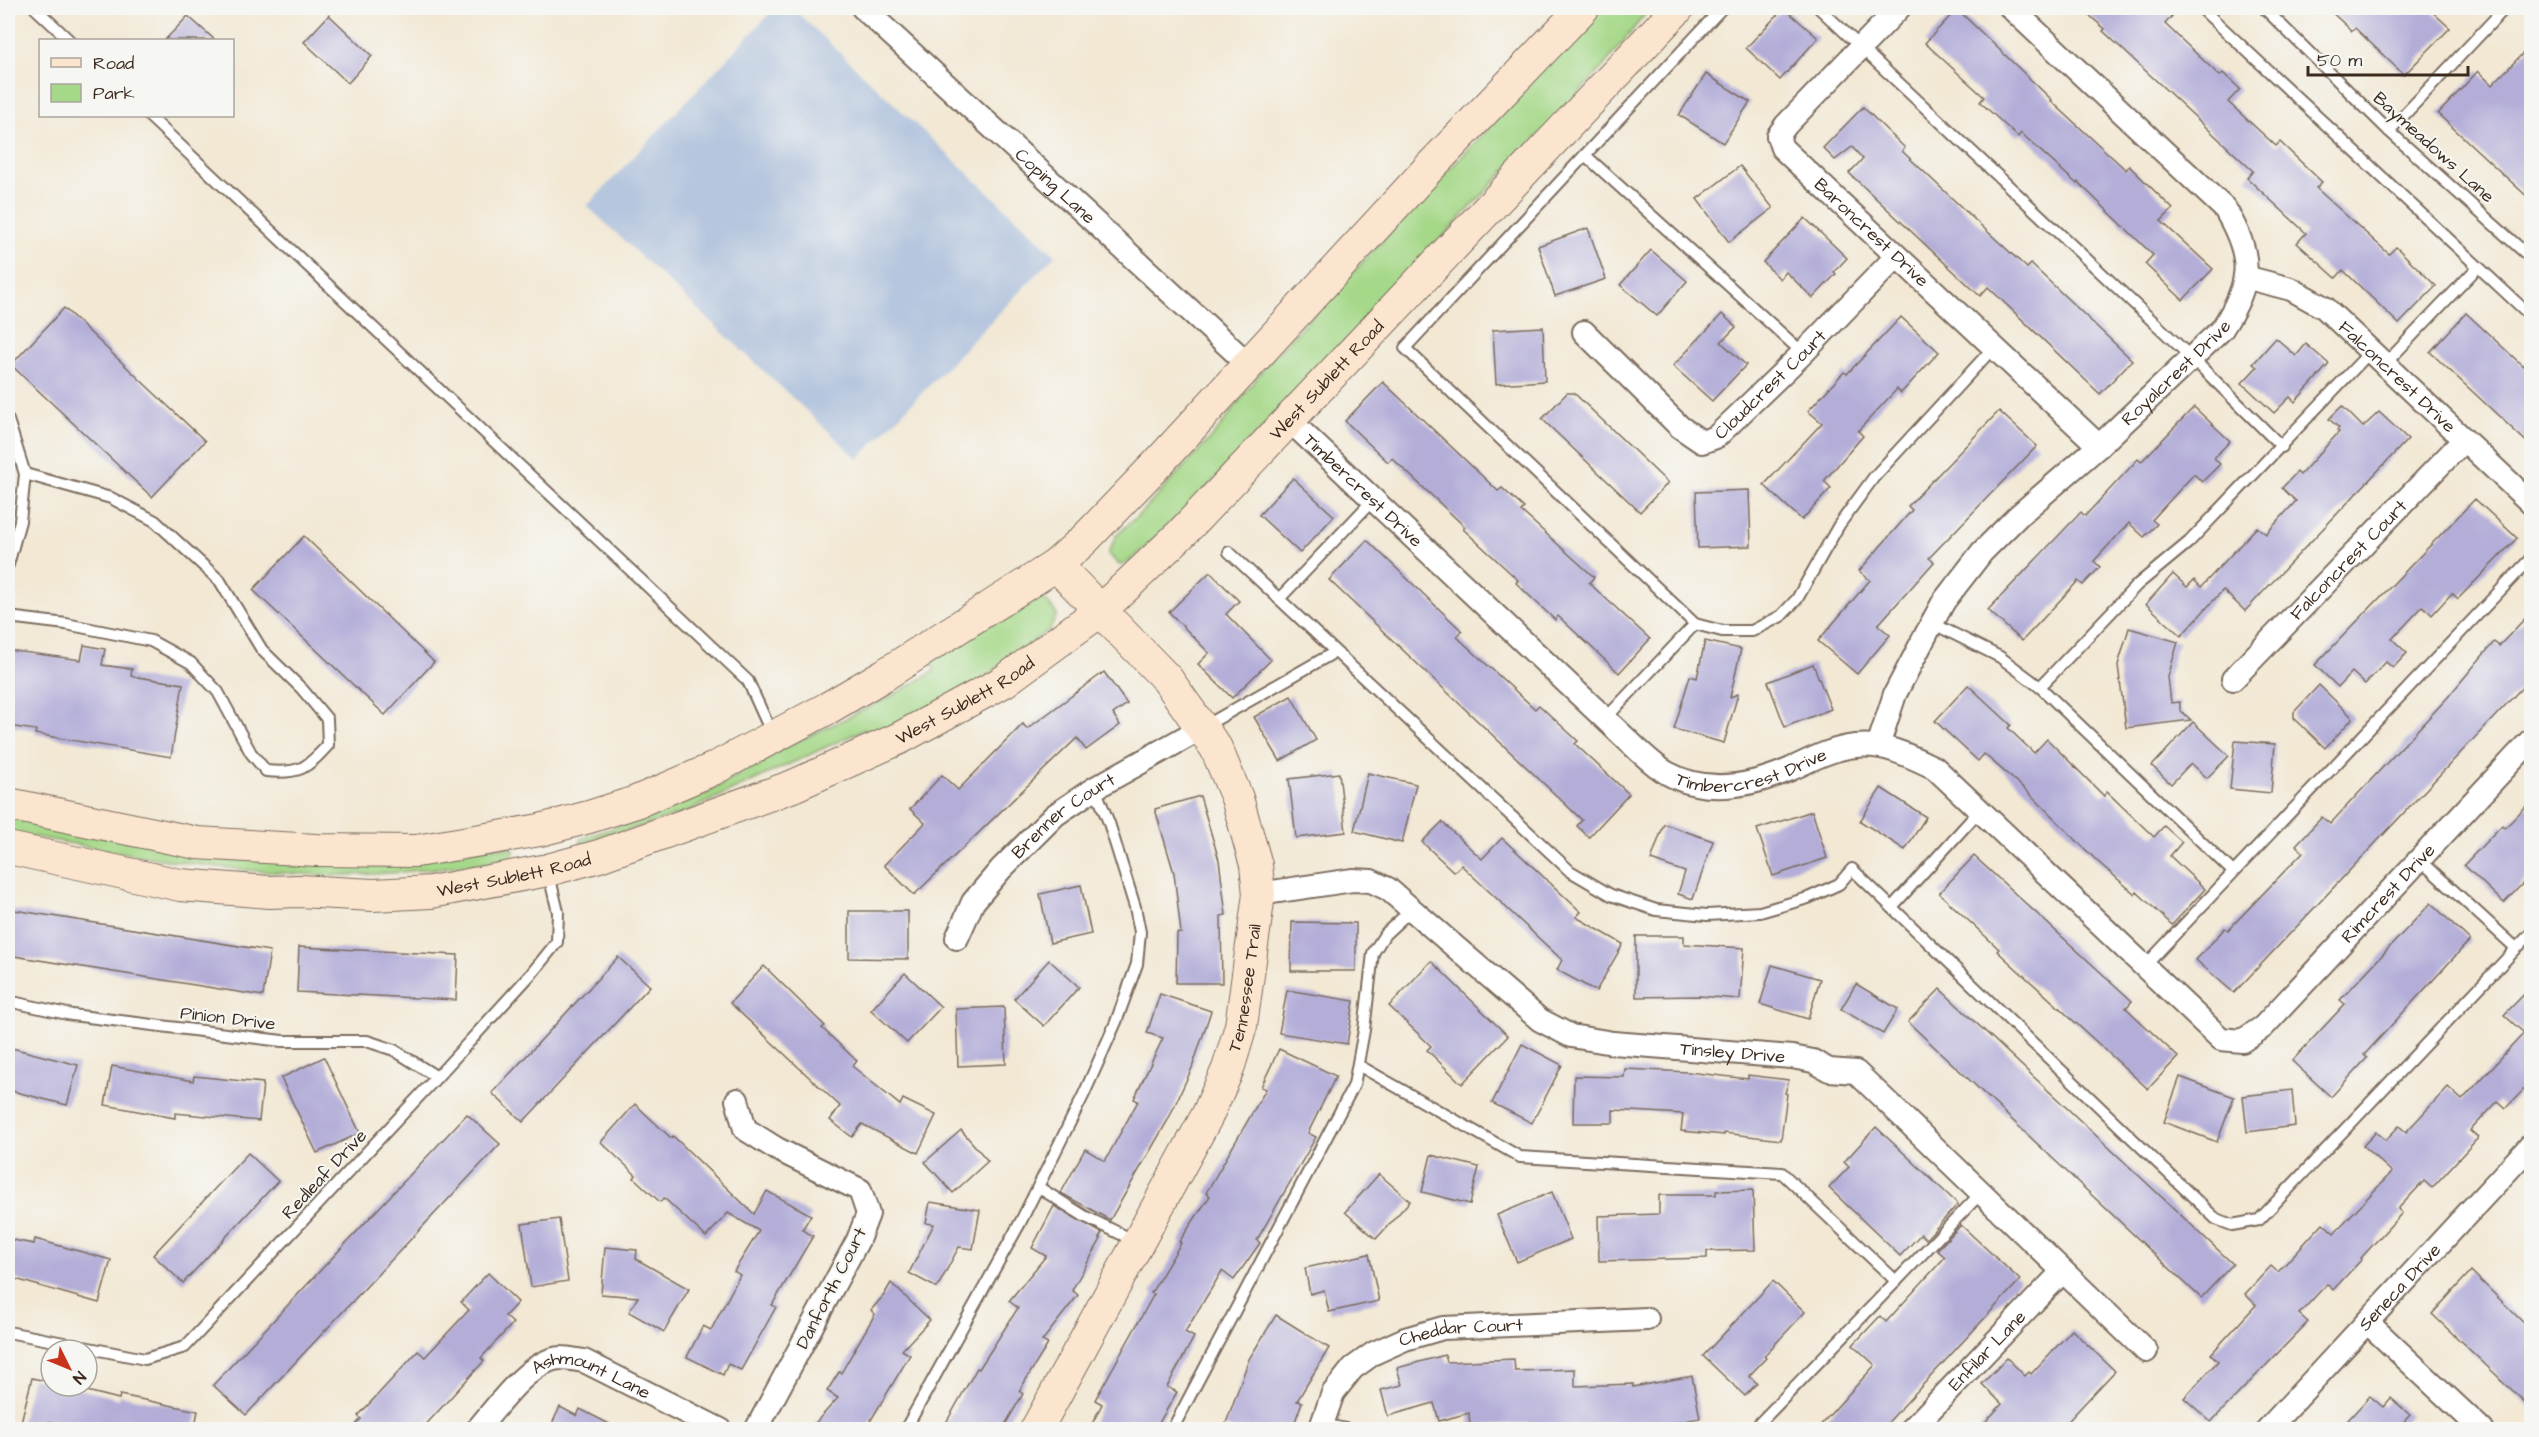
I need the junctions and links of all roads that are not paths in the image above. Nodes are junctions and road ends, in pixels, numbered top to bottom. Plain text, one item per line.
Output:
1 (34, 8) edge
2 (863, 8) edge
3 (1583, 8) edge
4 (1678, 8) edge
5 (1722, 8) edge
6 (1819, 8) edge
7 (1899, 8) edge
8 (2011, 8) edge
9 (2201, 8) edge
10 (2264, 8) edge
11 (2505, 8) edge
12 (68, 39) edge
13 (1862, 46) junction
14 (150, 117) edge
15 (2389, 131) junction
16 (1585, 155) junction
17 (1896, 257) junction
18 (2532, 259) edge
19 (2478, 267) junction
20 (2245, 277) junction
21 (2532, 317) edge
22 (1584, 332) dead end
23 (1994, 347) junction
24 (1803, 354) junction
25 (2192, 358) junction
26 (2378, 358) junction
27 (1248, 364) junction
28 (8, 420) edge
29 (1289, 420) junction
30 (2463, 441) junction
31 (2099, 446) junction
32 (2282, 447) junction
33 (26, 474) junction
34 (1373, 500) junction
35 (2532, 504) edge
36 (1229, 552) dead end
37 (2532, 557) edge
38 (8, 565) edge
39 (1056, 565) junction
40 (1279, 599) junction
41 (1101, 610) junction
42 (8, 617) edge
43 (1932, 623) junction
44 (1695, 624) junction
45 (1335, 652) junction
46 (2234, 679) dead end
47 (2040, 687) junction
48 (1606, 718) junction
49 (1202, 728) junction
50 (774, 737) junction
51 (2532, 740) edge
52 (1878, 746) junction
53 (1095, 788) junction
54 (8, 804) edge
55 (1980, 810) junction
56 (540, 830) junction
57 (8, 848) edge
58 (2419, 858) junction
59 (548, 870) junction
60 (2233, 872) junction
61 (1259, 894) junction
62 (1892, 907) junction
63 (1411, 910) junction
64 (2532, 932) edge
65 (957, 938) dead end
66 (2516, 948) junction
67 (2144, 968) junction
68 (8, 1001) edge
69 (2242, 1041) joint
70 (1358, 1065) junction
71 (437, 1077) junction
72 (737, 1100) dead end
73 (2532, 1144) edge
74 (1038, 1187) junction
75 (1981, 1193) junction
76 (1138, 1242) junction
77 (2062, 1272) junction
78 (1896, 1281) junction
79 (1647, 1319) dead end
80 (2367, 1322) junction
81 (8, 1332) edge
82 (2146, 1351) dead end
83 (1321, 1427) edge
84 (477, 1430) edge
85 (721, 1430) edge
86 (756, 1430) edge
87 (905, 1430) edge
88 (1036, 1430) edge
89 (1172, 1430) edge
90 (1351, 1430) edge
91 (1753, 1430) edge
92 (1911, 1430) edge
93 (2266, 1430) edge
94 (2482, 1430) edge

1 - 12 lane
2 - 27 street, Coping Lane
3 - 27 main road, West Sublett Road
4 - 29 main road, West Sublett Road
5 - 16 lane
6 - 13 lane
7 - 13 street, Baroncrest Drive
8 - 20 street, Royalcrest Drive
9 - 19 lane
10 - 15 lane, Baymeadows Lane
11 - 15 lane
13 - 17 street, Baroncrest Drive
13 - 25 lane
14 - 50 lane
15 - 18 lane, Baymeadows Lane
16 - 24 lane
16 - 44 lane
17 - 23 street, Baroncrest Drive
17 - 24 street, Cloudcrest Court
19 - 21 lane
19 - 26 lane
20 - 25 street, Royalcrest Drive
20 - 26 street, Falconcrest Drive
22 - 24 street, Cloudcrest Court
23 - 31 street, Baroncrest Drive
23 - 44 lane
25 - 31 street, Royalcrest Drive
25 - 32 lane
26 - 30 street, Falconcrest Drive
26 - 32 lane
27 - 39 main road, West Sublett Road
28 - 33 lane
29 - 34 street, Timbercrest Drive
29 - 41 main road, West Sublett Road
30 - 35 street, Falconcrest Drive
30 - 46 street, Falconcrest Court
31 - 43 street, Royalcrest Drive
32 - 47 lane
33 - 38 lane
33 - 42 lane
34 - 40 lane
34 - 48 street, Timbercrest Drive
36 - 40 lane
37 - 60 lane
39 - 41 main road, Tennessee Trail
39 - 50 main road, West Sublett Road
40 - 45 lane
41 - 49 main road, Tennessee Trail
41 - 59 main road, West Sublett Road
43 - 47 lane
43 - 52 street, Royalcrest Drive
44 - 48 lane
45 - 49 lane
45 - 62 lane
47 - 60 lane
48 - 52 street, Timbercrest Drive
49 - 53 street, Brenner Court
49 - 61 main road, Tennessee Trail
50 - 56 main road, West Sublett Road
51 - 58 street, Rimcrest Drive
52 - 55 street, Timbercrest Drive
53 - 65 street, Brenner Court
53 - 74 lane
54 - 56 main road, West Sublett Road
55 - 62 lane
55 - 67 street, Timbercrest Drive
56 - 59 main road
57 - 59 main road, West Sublett Road
58 - 66 lane
58 - 69 street, Rimcrest Drive
59 - 71 lane, Redleaf Drive
60 - 67 lane
61 - 63 street, Tinsley Drive
61 - 76 main road, Tennessee Trail
62 - 66 lane
63 - 70 lane
63 - 75 street, Tinsley Drive
64 - 66 lane
67 - 69 street, Timbercrest Drive
68 - 71 lane, Pinion Drive
70 - 78 lane
70 - 89 lane
71 - 81 lane, Redleaf Drive
72 - 86 street, Danforth Court
73 - 80 street, Seneca Drive
74 - 76 lane
74 - 87 lane
75 - 77 street, Tinsley Drive
75 - 78 lane
76 - 88 main road, Tennessee Trail
77 - 82 street, Tinsley Drive
77 - 92 street, Enfilar Lane
78 - 91 lane
79 - 83 street, Cheddar Court
80 - 93 street, Seneca Drive
80 - 94 street
83 - 90 lane
84 - 85 street, Ashmount Lane

